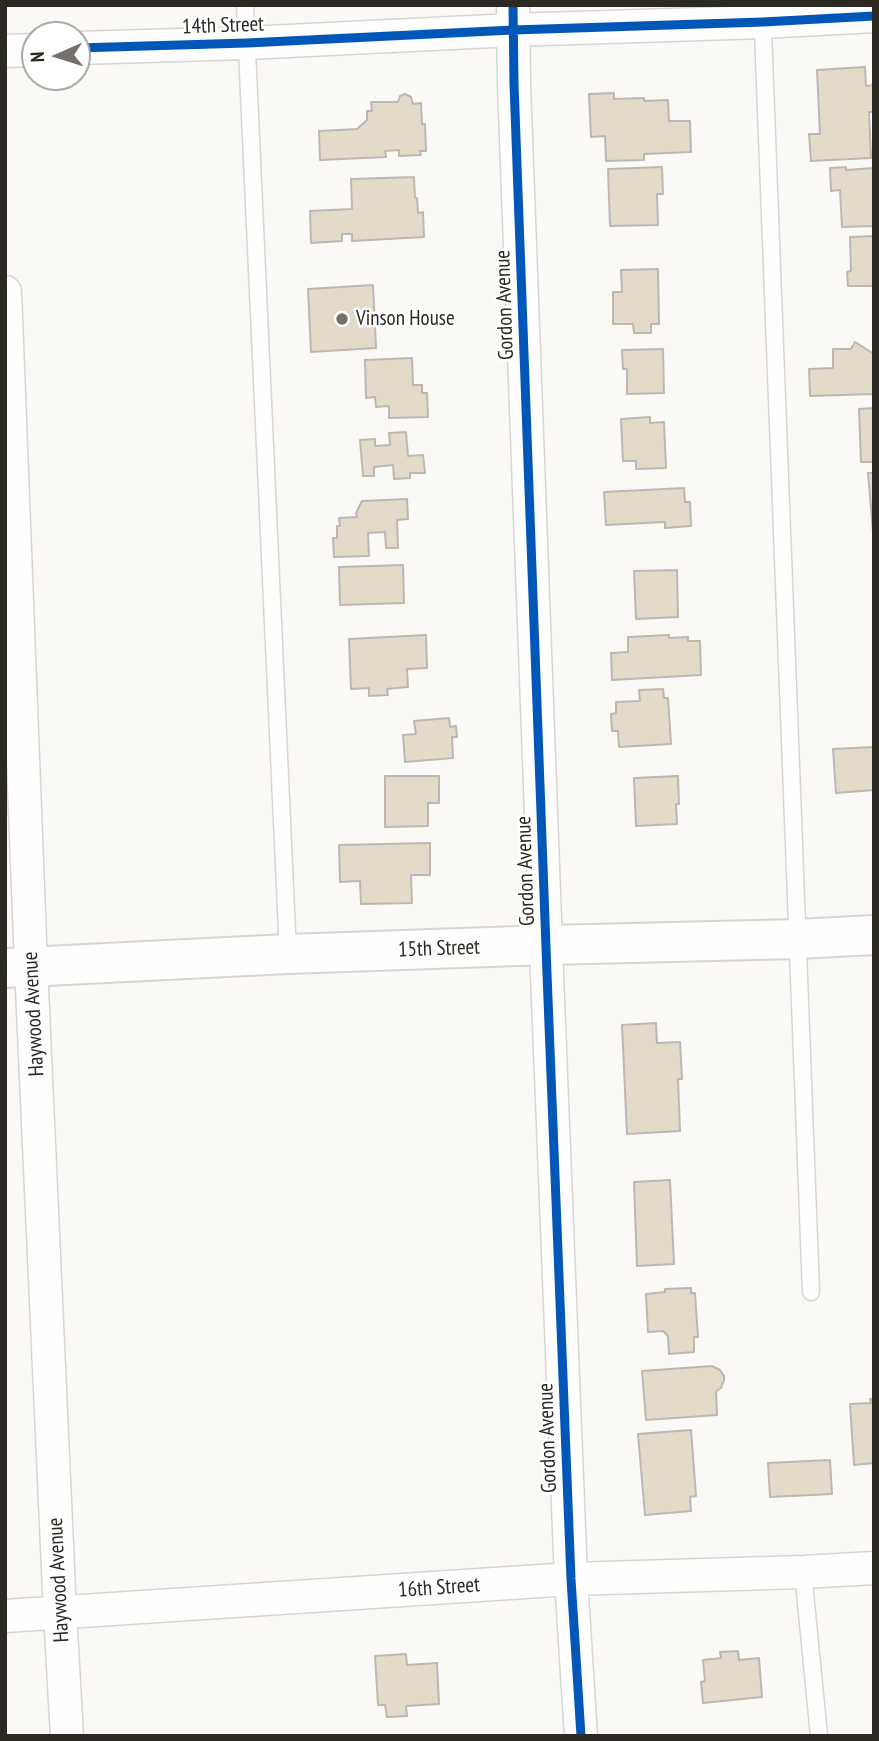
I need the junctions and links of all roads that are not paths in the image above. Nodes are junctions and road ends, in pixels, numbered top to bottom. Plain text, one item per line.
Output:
1 (246, 5) edge
2 (763, 13) edge
3 (874, 16) edge
4 (513, 18) edge
5 (247, 43) junction
6 (91, 48) edge
7 (5, 292) edge
8 (874, 935) edge
9 (798, 939) junction
10 (547, 945) junction
11 (288, 954) junction
12 (18, 967) edge
13 (811, 1292) dead end
14 (874, 1568) edge
15 (803, 1572) junction
16 (571, 1579) junction
17 (60, 1613) junction
18 (5, 1616) edge
19 (67, 1736) edge
20 (581, 1736) edge
21 (819, 1736) edge

1 - 5 lane
2 - 3 street, 14th Street
2 - 4 street, 14th Street
2 - 9 lane
4 - 5 street, 14th Street
4 - 10 street, Gordon Avenue
5 - 6 street, 14th Street
5 - 11 lane
7 - 12 street, Haywood Avenue
8 - 9 main road, 15th Street
9 - 10 main road, 15th Street
9 - 13 lane
10 - 11 main road, 15th Street
10 - 16 street, Gordon Avenue
11 - 12 main road, 15th Street
12 - 17 street, Haywood Avenue
14 - 15 street, 16th Street
15 - 16 street, 16th Street
15 - 21 lane
16 - 17 street, 16th Street
16 - 20 street, Gordon Avenue
17 - 18 street, 16th Street
17 - 19 street, Haywood Avenue

